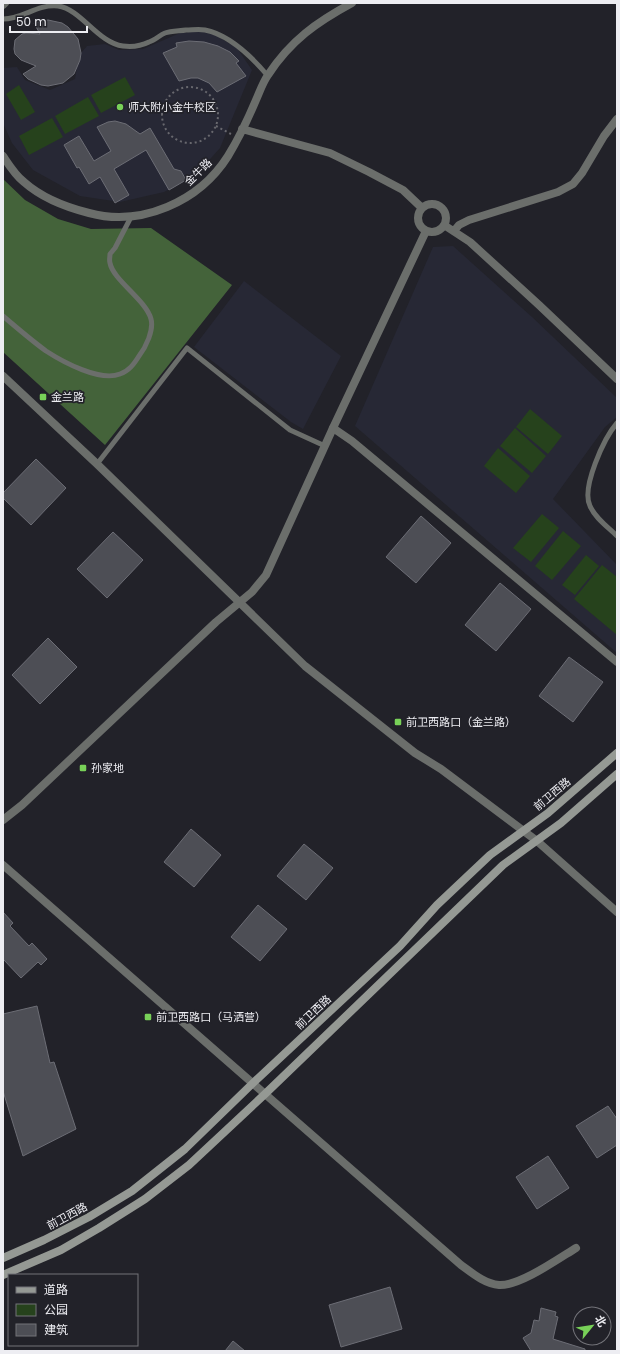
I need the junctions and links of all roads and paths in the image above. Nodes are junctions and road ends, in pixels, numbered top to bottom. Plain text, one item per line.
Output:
1 (5, 3) edge
2 (352, 3) edge
3 (3, 6) edge
4 (3, 19) edge
5 (268, 76) junction
6 (617, 119) edge
7 (216, 126) junction
8 (240, 133) junction
9 (3, 156) edge
10 (422, 208) junction
11 (131, 216) junction
12 (444, 225) junction
13 (426, 231) junction
14 (454, 231) junction
15 (3, 316) edge
16 (3, 376) edge
17 (617, 380) edge
18 (617, 423) edge
19 (333, 428) junction
20 (325, 446) junction
21 (97, 464) junction
22 (617, 536) edge
23 (239, 602) junction
24 (617, 662) edge
25 (617, 754) edge
26 (617, 774) edge
27 (3, 820) edge
28 (524, 830) junction
29 (537, 841) junction
30 (3, 865) edge
31 (617, 912) edge
32 (252, 1084) junction
33 (265, 1094) junction
34 (576, 1248) dead end
35 (3, 1258) edge
36 (3, 1275) edge

1 - 3 street
2 - 5 street, 金牛路
4 - 5 lane
5 - 8 street, 金牛路
6 - 14 street
7 - 7 path
7 - 8 path
8 - 10 street
8 - 11 street, 金牛路
9 - 11 street, 金牛路
10 - 12 street
10 - 13 street
11 - 15 lane
12 - 13 street
12 - 14 street
13 - 19 street
14 - 17 street
16 - 21 street
18 - 22 lane
19 - 20 street
19 - 24 street
20 - 21 lane
20 - 23 street
21 - 23 street
23 - 27 street
23 - 28 street
25 - 28 main road, 前卫西路
26 - 29 main road
28 - 29 street
28 - 32 main road, 前卫西路
29 - 31 street
29 - 33 main road
30 - 32 street
32 - 33 street
32 - 35 main road, 前卫西路
33 - 34 street
33 - 36 main road

